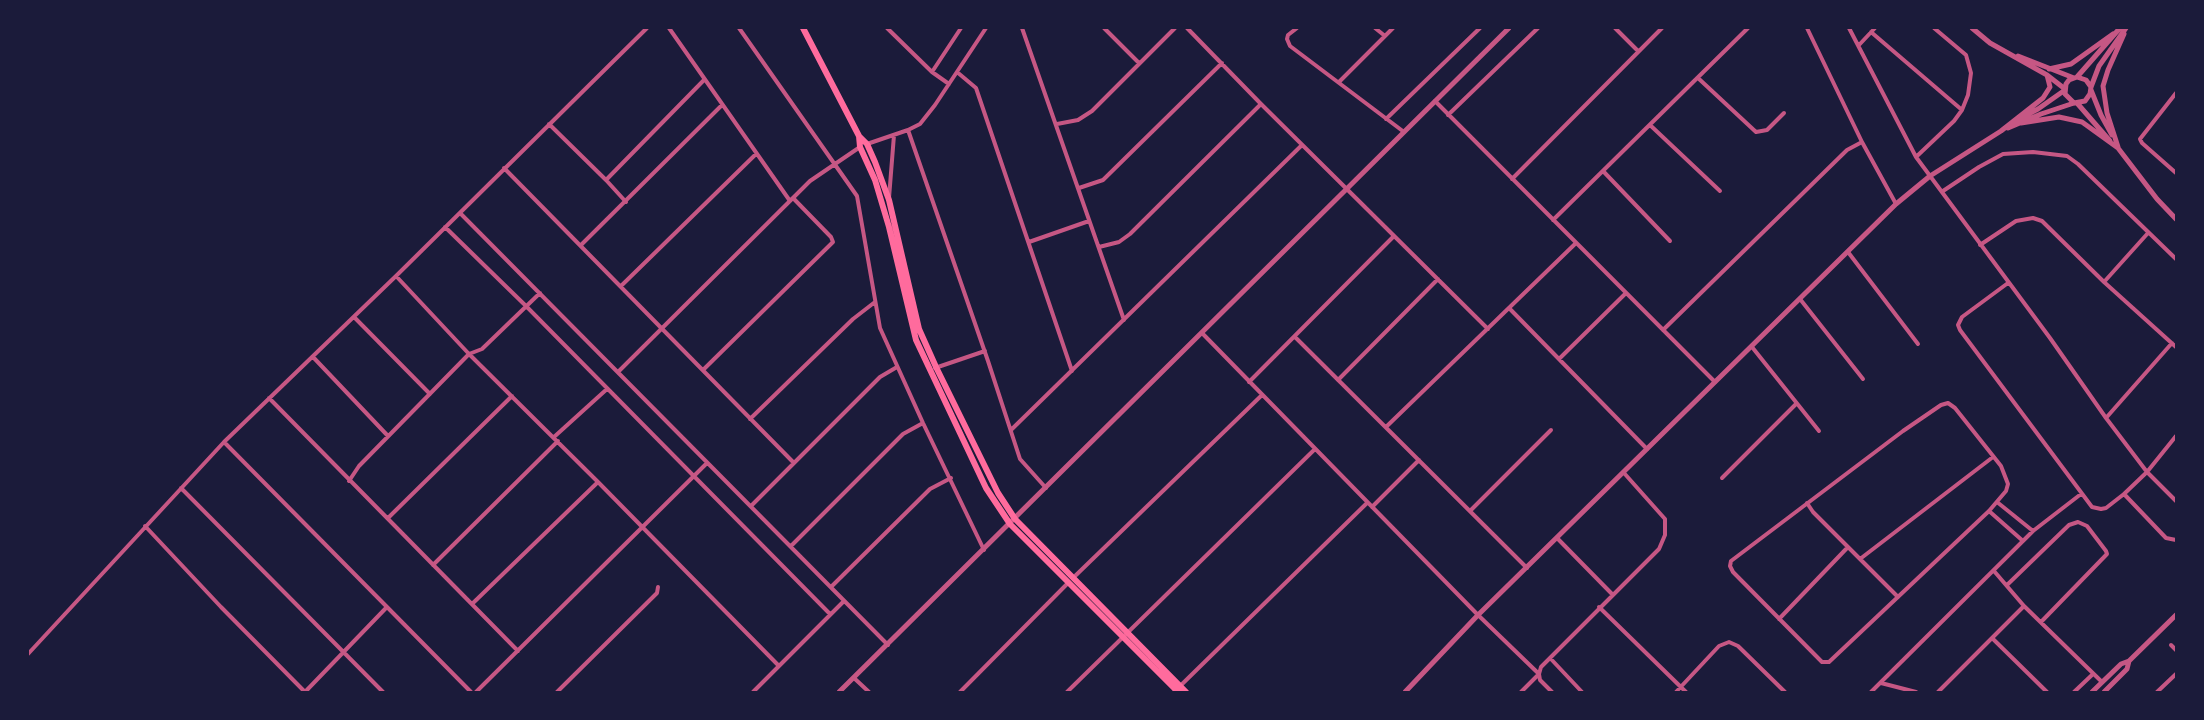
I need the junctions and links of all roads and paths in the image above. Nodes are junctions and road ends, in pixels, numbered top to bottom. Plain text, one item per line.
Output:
1 (647, 28) edge
2 (669, 28) edge
3 (739, 28) edge
4 (803, 28) edge
5 (887, 28) edge
6 (961, 28) edge
7 (986, 28) edge
8 (1022, 28) edge
9 (1104, 28) edge
10 (1175, 28) edge
11 (1186, 28) edge
12 (1297, 28) edge
13 (1375, 28) edge
14 (1393, 28) edge
15 (1480, 28) edge
16 (1509, 28) edge
17 (1538, 28) edge
18 (1615, 28) edge
19 (1662, 28) edge
20 (1748, 28) edge
21 (1807, 28) edge
22 (1849, 28) edge
23 (1874, 28) edge
24 (1934, 28) edge
25 (1972, 28) edge
26 (2126, 28) edge
27 (2119, 29) edge
28 (1871, 32) junction
29 (1385, 36) junction
30 (1859, 46) junction
31 (1638, 51) junction
32 (1139, 63) junction
33 (1222, 63) junction
34 (932, 72) junction
35 (957, 72) junction
36 (2048, 72) junction
37 (2076, 77) junction
38 (1698, 78) junction
39 (704, 80) junction
40 (1339, 82) junction
41 (949, 84) junction
42 (2091, 88) junction
43 (2065, 90) junction
44 (2176, 93) edge
45 (1435, 102) junction
46 (2075, 103) junction
47 (1261, 104) junction
48 (722, 105) junction
49 (1962, 110) junction
50 (1784, 113) dead end
51 (1448, 115) junction
52 (1386, 119) junction
53 (2014, 121) junction
54 (2021, 122) junction
55 (549, 124) junction
56 (1057, 124) junction
57 (1650, 125) junction
58 (908, 130) junction
59 (2001, 131) junction
60 (1404, 132) junction
61 (894, 135) junction
62 (1862, 142) junction
63 (2114, 142) junction
64 (1302, 145) junction
65 (864, 146) junction
66 (756, 154) junction
67 (1916, 157) junction
68 (834, 164) junction
69 (504, 168) junction
70 (1603, 171) junction
71 (2176, 173) edge
72 (1930, 176) junction
73 (1512, 179) junction
74 (606, 180) junction
75 (1079, 188) junction
76 (1346, 189) junction
77 (1720, 191) dead end
78 (1943, 192) junction
79 (791, 200) junction
80 (889, 200) junction
81 (626, 202) junction
82 (1896, 204) junction
83 (460, 213) junction
84 (2176, 219) edge
85 (1089, 220) junction
86 (1553, 220) junction
87 (445, 227) junction
88 (2148, 233) junction
89 (1394, 236) junction
90 (1670, 241) dead end
91 (1029, 242) junction
92 (1576, 243) junction
93 (581, 245) junction
94 (1980, 245) junction
95 (1099, 246) junction
96 (1848, 252) junction
97 (2176, 259) edge
98 (396, 276) junction
99 (1438, 279) junction
100 (2104, 282) junction
101 (2008, 283) junction
102 (621, 286) junction
103 (540, 293) junction
104 (1626, 293) junction
105 (1800, 298) junction
106 (875, 302) junction
107 (526, 306) junction
108 (1509, 308) junction
109 (354, 317) junction
110 (1124, 320) junction
111 (662, 328) junction
112 (1488, 329) junction
113 (1663, 330) junction
114 (1202, 333) junction
115 (1295, 337) junction
116 (2172, 342) junction
117 (1918, 344) dead end
118 (1752, 347) junction
119 (2176, 347) edge
120 (985, 351) junction
121 (469, 354) junction
122 (314, 356) junction
123 (1558, 359) junction
124 (897, 368) junction
125 (933, 368) junction
126 (703, 370) junction
127 (619, 371) junction
128 (1072, 371) junction
129 (1863, 379) dead end
130 (1338, 380) junction
131 (1249, 382) junction
132 (1715, 382) junction
133 (607, 389) junction
134 (430, 394) junction
135 (1262, 394) junction
136 (512, 396) junction
137 (270, 398) junction
138 (1796, 404) junction
139 (2106, 418) junction
140 (750, 419) junction
141 (923, 423) junction
142 (1386, 427) junction
143 (1012, 429) junction
144 (1551, 430) dead end
145 (1819, 431) dead end
146 (388, 436) junction
147 (2176, 436) edge
148 (554, 437) junction
149 (558, 441) junction
150 (224, 442) junction
151 (1647, 449) junction
152 (1315, 450) junction
153 (1993, 457) junction
154 (1419, 460) junction
155 (793, 462) junction
156 (707, 463) junction
157 (2147, 472) junction
158 (1624, 473) junction
159 (693, 477) junction
160 (951, 478) junction
161 (1722, 478) dead end
162 (349, 481) junction
163 (598, 482) junction
164 (181, 488) junction
165 (1046, 488) junction
166 (2081, 494) junction
167 (2124, 494) junction
168 (2176, 501) edge
169 (1997, 502) junction
170 (1367, 503) junction
171 (1807, 503) junction
172 (751, 506) junction
173 (1372, 507) junction
174 (1470, 511) junction
175 (1989, 511) junction
176 (388, 518) junction
177 (1013, 522) junction
178 (145, 526) junction
179 (643, 526) junction
180 (2033, 531) junction
181 (1557, 538) junction
182 (2176, 540) edge
183 (2023, 541) junction
184 (790, 546) junction
185 (1848, 547) junction
186 (984, 550) junction
187 (1860, 559) junction
188 (433, 565) junction
189 (1528, 568) junction
190 (1994, 571) junction
191 (1071, 580) junction
192 (2007, 585) junction
193 (658, 587) dead end
194 (831, 587) junction
195 (1612, 594) junction
196 (1898, 597) junction
197 (844, 601) junction
198 (472, 604) junction
199 (2024, 606) junction
200 (1599, 607) junction
201 (386, 608) junction
202 (830, 614) junction
203 (1478, 615) junction
204 (2176, 615) edge
205 (1778, 618) junction
206 (2041, 622) junction
207 (1125, 635) junction
208 (1992, 638) junction
209 (888, 645) junction
210 (2171, 645) dead end
211 (2176, 650) edge
212 (518, 651) junction
213 (342, 652) junction
214 (28, 654) edge
215 (1550, 658) junction
216 (2129, 661) junction
217 (778, 666) junction
218 (1539, 674) junction
219 (2093, 674) junction
220 (2176, 674) edge
221 (854, 678) junction
222 (2102, 682) junction
223 (1881, 683) junction
224 (1681, 687) junction
225 (1177, 690) edge
226 (305, 692) edge
227 (383, 692) edge
228 (471, 692) edge
229 (476, 692) edge
230 (557, 692) edge
231 (753, 692) edge
232 (840, 692) edge
233 (869, 692) edge
234 (960, 692) edge
235 (1066, 692) edge
236 (1186, 692) edge
237 (1405, 692) edge
238 (1521, 692) edge
239 (1552, 692) edge
240 (1582, 692) edge
241 (1676, 692) edge
242 (1686, 692) edge
243 (1785, 692) edge
244 (1871, 692) edge
245 (1916, 692) edge
246 (1938, 692) edge
247 (2047, 692) edge
248 (2074, 692) edge
249 (2092, 692) edge
250 (2104, 692) edge
251 (2157, 692) edge

1 - 55 street
2 - 39 street
3 - 68 street
4 - 65 main road
5 - 34 street
6 - 34 street
7 - 35 street
8 - 56 street
9 - 32 street
10 - 32 street
11 - 33 street
12 - 40 street
13 - 29 street
14 - 29 street
15 - 52 street
16 - 45 street
17 - 51 street
18 - 31 street
19 - 31 street
20 - 38 street
21 - 62 street
22 - 30 street
23 - 28 street
24 - 49 street
25 - 36 street
26 - 42 street
26 - 63 street
27 - 36 street
27 - 37 street
28 - 30 street
28 - 49 street
29 - 40 street
30 - 67 street
31 - 73 street
32 - 56 street
33 - 47 street
33 - 75 street
34 - 41 street
35 - 41 street
35 - 91 street
36 - 37 street
36 - 43 street
36 - 53 street
37 - 42 street
37 - 43 street
38 - 50 street
38 - 57 street
39 - 48 street
39 - 74 street
40 - 52 street
41 - 58 street
42 - 46 street
42 - 63 street
43 - 46 street
43 - 53 street
44 - 71 street
45 - 51 street
45 - 60 street
46 - 54 street
46 - 63 street
47 - 64 street
47 - 95 street
48 - 66 street
48 - 81 street
49 - 67 street
51 - 73 street
52 - 60 street
53 - 59 street
54 - 59 street
54 - 63 street
55 - 69 street
55 - 74 street
56 - 75 street
57 - 70 street
57 - 77 street
58 - 61 street
58 - 120 street
59 - 72 street
60 - 76 street
61 - 65 street
61 - 80 street
62 - 82 street
62 - 113 street
63 - 84 street
64 - 76 street
64 - 110 street
65 - 68 street
65 - 80 main road
65 - 125 main road
66 - 79 street
66 - 102 street
67 - 72 street
68 - 79 street
68 - 106 street
69 - 83 street
69 - 93 street
70 - 86 street
70 - 90 street
72 - 78 street
72 - 82 street
73 - 86 street
74 - 81 street
75 - 85 street
76 - 89 street
76 - 114 street
78 - 88 street
78 - 94 street
79 - 111 street
79 - 126 street
80 - 125 main road
81 - 93 street
82 - 96 street
83 - 87 street
83 - 103 street
85 - 91 street
85 - 95 street
86 - 92 street
87 - 98 street
87 - 107 street
88 - 97 street
88 - 100 street
89 - 99 street
89 - 115 street
91 - 128 street
92 - 104 street
92 - 108 street
93 - 102 street
94 - 100 street
94 - 101 street
95 - 110 street
96 - 105 street
96 - 117 street
98 - 109 street
98 - 121 street
99 - 112 street
99 - 130 street
100 - 116 street
101 - 139 street
101 - 166 street
102 - 111 street
103 - 107 street
103 - 127 street
104 - 113 street
104 - 123 street
105 - 118 street
105 - 129 street
106 - 124 street
106 - 140 street
107 - 121 street
107 - 133 street
108 - 112 street
108 - 123 street
109 - 122 street
109 - 134 street
110 - 128 street
111 - 126 street
111 - 127 street
112 - 142 street
113 - 132 street
114 - 131 street
114 - 165 street
115 - 130 street
115 - 131 street
116 - 119 street
116 - 139 street
118 - 132 street
118 - 138 street
120 - 125 street
120 - 143 street
121 - 134 street
121 - 136 street
122 - 137 street
122 - 146 street
123 - 151 street
124 - 141 street
124 - 155 street
125 - 177 main road
126 - 140 street
127 - 156 street
128 - 143 street
130 - 142 street
131 - 135 street
132 - 151 street
133 - 148 street
133 - 159 street
134 - 146 street
135 - 152 street
135 - 191 street
136 - 148 street
136 - 176 street
137 - 150 street
137 - 162 street
138 - 145 street
138 - 161 street
139 - 157 street
140 - 155 street
141 - 160 street
141 - 184 street
142 - 154 street
143 - 165 street
144 - 174 street
146 - 162 street
147 - 157 street
148 - 149 street
149 - 163 street
149 - 188 street
150 - 164 street
150 - 201 street
151 - 158 street
152 - 170 street
152 - 207 street
153 - 169 street
153 - 171 street
153 - 187 street
154 - 173 street
154 - 174 street
155 - 172 street
156 - 159 street
156 - 172 street
157 - 167 street
157 - 168 street
158 - 181 street
158 - 195 street
159 - 179 street
159 - 202 street
160 - 186 street
160 - 194 street
162 - 176 street
163 - 179 street
163 - 198 street
164 - 178 street
164 - 213 street
165 - 177 street
166 - 167 street
166 - 180 street
167 - 182 street
169 - 175 street
169 - 180 street
170 - 173 street
170 - 225 street
171 - 185 street
171 - 205 street
172 - 184 street
173 - 203 street
174 - 189 street
175 - 183 street
175 - 196 street
176 - 188 street
177 - 186 street
177 - 191 main road
178 - 214 street
178 - 226 street
179 - 212 street
179 - 217 street
180 - 183 street
181 - 189 street
181 - 195 street
183 - 190 street
184 - 194 street
185 - 187 street
185 - 205 street
186 - 209 street
187 - 196 street
188 - 198 street
189 - 203 street
190 - 192 street
190 - 223 street
191 - 207 main road
191 - 234 street
192 - 199 street
192 - 206 street
193 - 230 street
194 - 197 street
195 - 200 street
196 - 205 street
197 - 202 street
197 - 209 street
198 - 212 street
199 - 206 street
199 - 208 street
200 - 215 street
200 - 224 street
201 - 213 street
201 - 228 street
202 - 217 street
203 - 218 street
203 - 237 street
204 - 216 street
206 - 219 street
207 - 225 main road
207 - 235 street
208 - 246 street
208 - 247 street
209 - 221 street
210 - 211 street
212 - 229 street
213 - 226 street
213 - 227 street
215 - 218 street
215 - 240 street
216 - 222 street
216 - 250 street
217 - 231 street
218 - 238 street
218 - 239 street
219 - 222 street
219 - 248 street
220 - 251 street
221 - 232 street
221 - 233 street
222 - 249 street
223 - 244 street
223 - 245 street
224 - 241 street
224 - 242 street
224 - 243 street
225 - 236 main road

